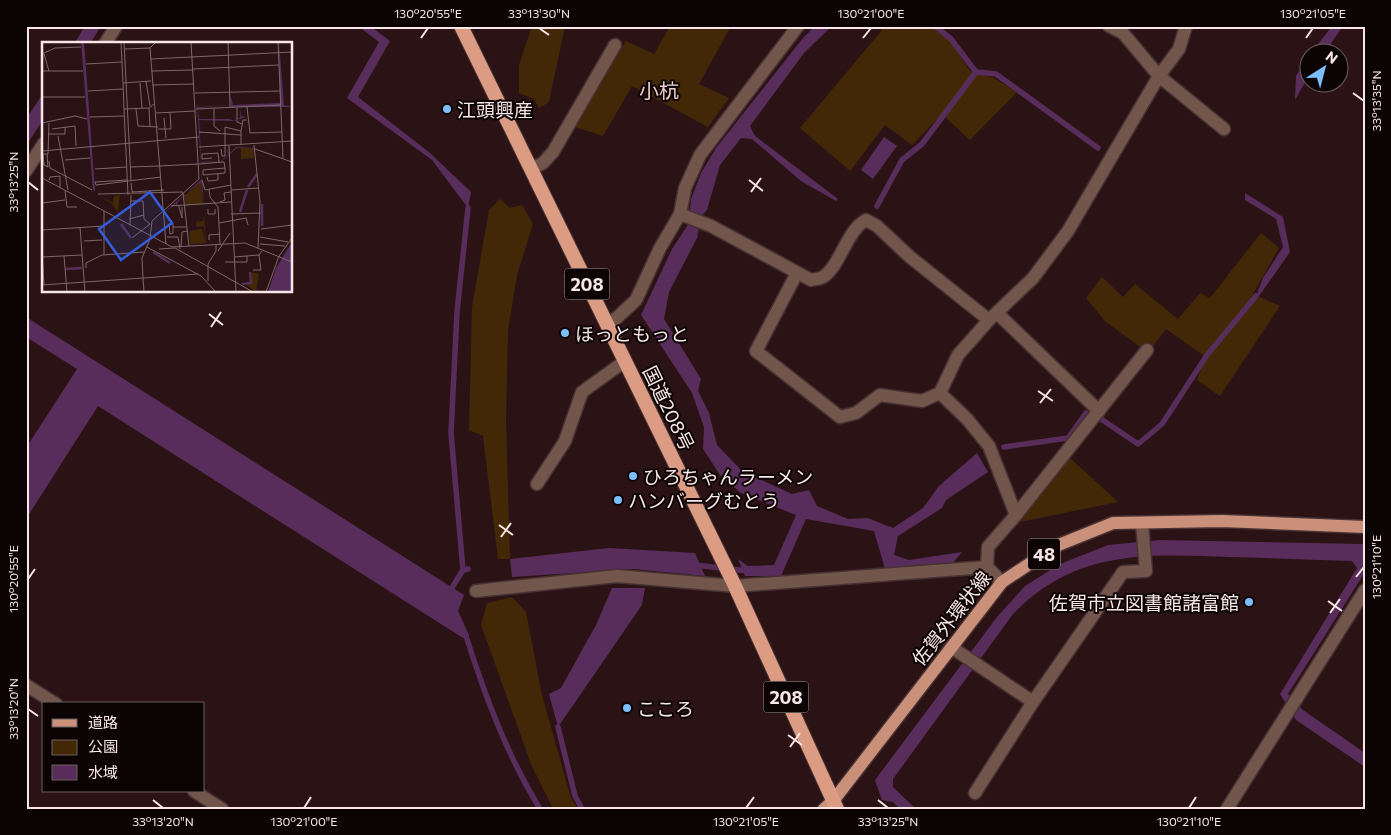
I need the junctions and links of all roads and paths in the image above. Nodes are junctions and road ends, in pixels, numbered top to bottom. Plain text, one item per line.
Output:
1 (116, 26) edge
2 (461, 26) edge
3 (798, 26) edge
4 (1109, 26) edge
5 (1186, 26) edge
6 (106, 42) edge
7 (615, 44) dead end
8 (1159, 76) junction
9 (1224, 129) dead end
10 (42, 147) edge
11 (531, 169) junction
12 (26, 171) edge
13 (680, 214) junction
14 (797, 272) junction
15 (993, 317) junction
16 (608, 326) junction
17 (1147, 350) dead end
18 (625, 361) junction
19 (940, 393) junction
20 (1099, 411) junction
21 (537, 484) dead end
22 (1016, 515) junction
23 (1142, 523) junction
24 (1365, 526) edge
25 (987, 567) junction
26 (1002, 582) junction
27 (735, 586) junction
28 (1365, 590) edge
29 (476, 591) dead end
30 (951, 647) junction
31 (26, 685) edge
32 (53, 702) edge
33 (1033, 702) junction
34 (196, 792) edge
35 (975, 793) dead end
36 (832, 806) edge
37 (222, 809) edge
38 (1227, 809) edge

1 - 6 street
2 - 11 highway, 国道208号 / 208
3 - 13 street
4 - 8 street
5 - 8 street
7 - 11 street
8 - 9 street
8 - 15 street
10 - 12 street
11 - 16 highway, 国道208号 / 208
13 - 14 street
13 - 16 street
14 - 15 street
14 - 19 street
15 - 19 street
15 - 20 street
16 - 18 highway, 国道208号 / 208
17 - 20 street
18 - 21 street
18 - 27 highway, 国道208号 / 208
19 - 22 street
20 - 22 street
22 - 25 street
23 - 24 main road, 佐賀外環状線 / 48
23 - 26 main road, 佐賀外環状線 / 48
23 - 33 street
25 - 26 street
25 - 27 street
26 - 30 main road, 佐賀外環状線 / 48
27 - 29 street
27 - 36 highway, 国道208号 / 208
28 - 38 street
30 - 33 street
30 - 36 main road, 佐賀外環状線 / 48
31 - 32 street
33 - 35 street
34 - 37 street

